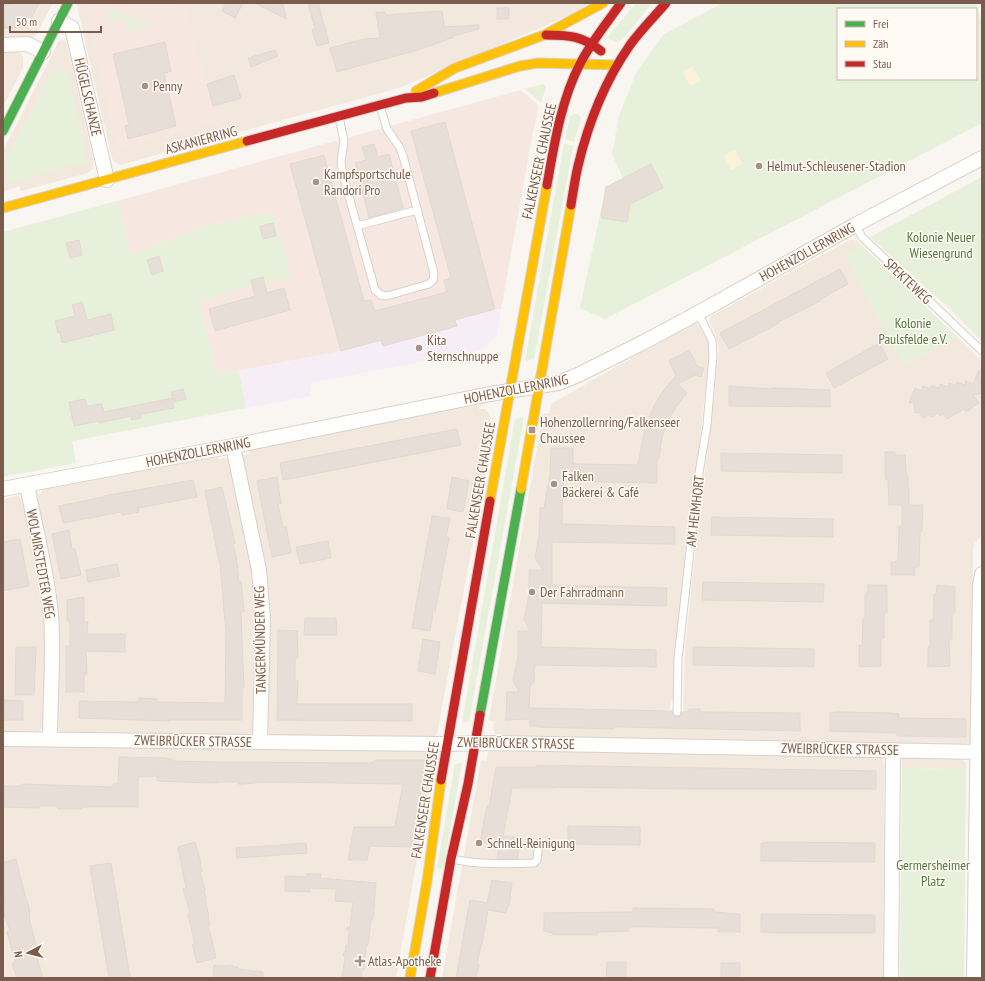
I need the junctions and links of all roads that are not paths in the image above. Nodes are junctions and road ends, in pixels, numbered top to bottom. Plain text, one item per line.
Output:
1 (68, 3) edge
2 (603, 3) edge
3 (621, 3) edge
4 (666, 3) edge
5 (59, 21) junction
6 (544, 35) junction
7 (592, 43) junction
8 (3, 45) edge
9 (43, 52) junction
10 (579, 65) junction
11 (617, 66) junction
12 (406, 98) junction
13 (379, 106) junction
14 (339, 117) junction
15 (3, 131) edge
16 (982, 158) edge
17 (107, 180) junction
18 (3, 208) edge
19 (417, 210) junction
20 (855, 225) junction
21 (357, 226) junction
22 (698, 313) junction
23 (982, 351) edge
24 (540, 386) junction
25 (510, 391) junction
26 (233, 446) junction
27 (27, 485) junction
28 (3, 489) edge
29 (982, 574) edge
30 (677, 712) dead end
31 (3, 739) edge
32 (50, 739) junction
33 (260, 742) junction
34 (475, 742) junction
35 (447, 743) junction
36 (893, 750) junction
37 (980, 752) edge
38 (539, 843) dead end
39 (451, 859) junction
40 (410, 978) edge
41 (430, 978) edge
42 (891, 978) edge
43 (974, 978) edge

1 - 5 main road
2 - 6 main road, ASKANIERRING
3 - 7 main road, FALKENSEER CHAUSSEE
4 - 11 main road
5 - 9 main road
5 - 17 street, HÜGELSCHANZE
6 - 7 main road, ASKANIERRING
6 - 12 main road, ASKANIERRING
7 - 10 main road, FALKENSEER CHAUSSEE
7 - 11 main road
8 - 9 street
9 - 15 main road
10 - 11 main road, ASKANIERRING
10 - 12 main road, ASKANIERRING
10 - 25 main road, FALKENSEER CHAUSSEE
11 - 24 main road
12 - 13 main road, ASKANIERRING
13 - 14 main road, ASKANIERRING
13 - 19 lane
14 - 17 main road, ASKANIERRING
14 - 21 lane
16 - 20 street, HOHENZOLLERNRING
17 - 18 main road, ASKANIERRING
19 - 21 lane
19 - 21 lane
20 - 22 street, HOHENZOLLERNRING
20 - 23 lane, SPEKTEWEG
22 - 24 street, HOHENZOLLERNRING
22 - 30 lane, AM HEIMHORT
24 - 25 street, HOHENZOLLERNRING
24 - 34 main road
25 - 26 street, HOHENZOLLERNRING
25 - 35 main road, FALKENSEER CHAUSSEE
26 - 27 street, HOHENZOLLERNRING
26 - 33 street, TANGERMÜNDER WEG
27 - 28 street, HOHENZOLLERNRING
27 - 32 street, WOLMIRSTEDTER WEG
29 - 37 street
31 - 32 street, ZWEIBRÜCKER STRASSE
32 - 33 street, ZWEIBRÜCKER STRASSE
33 - 35 street, ZWEIBRÜCKER STRASSE
34 - 35 street, ZWEIBRÜCKER STRASSE
34 - 36 street, ZWEIBRÜCKER STRASSE
34 - 39 main road
35 - 40 main road, FALKENSEER CHAUSSEE
36 - 37 street, ZWEIBRÜCKER STRASSE
36 - 42 street
37 - 43 street
38 - 39 lane
39 - 41 main road

